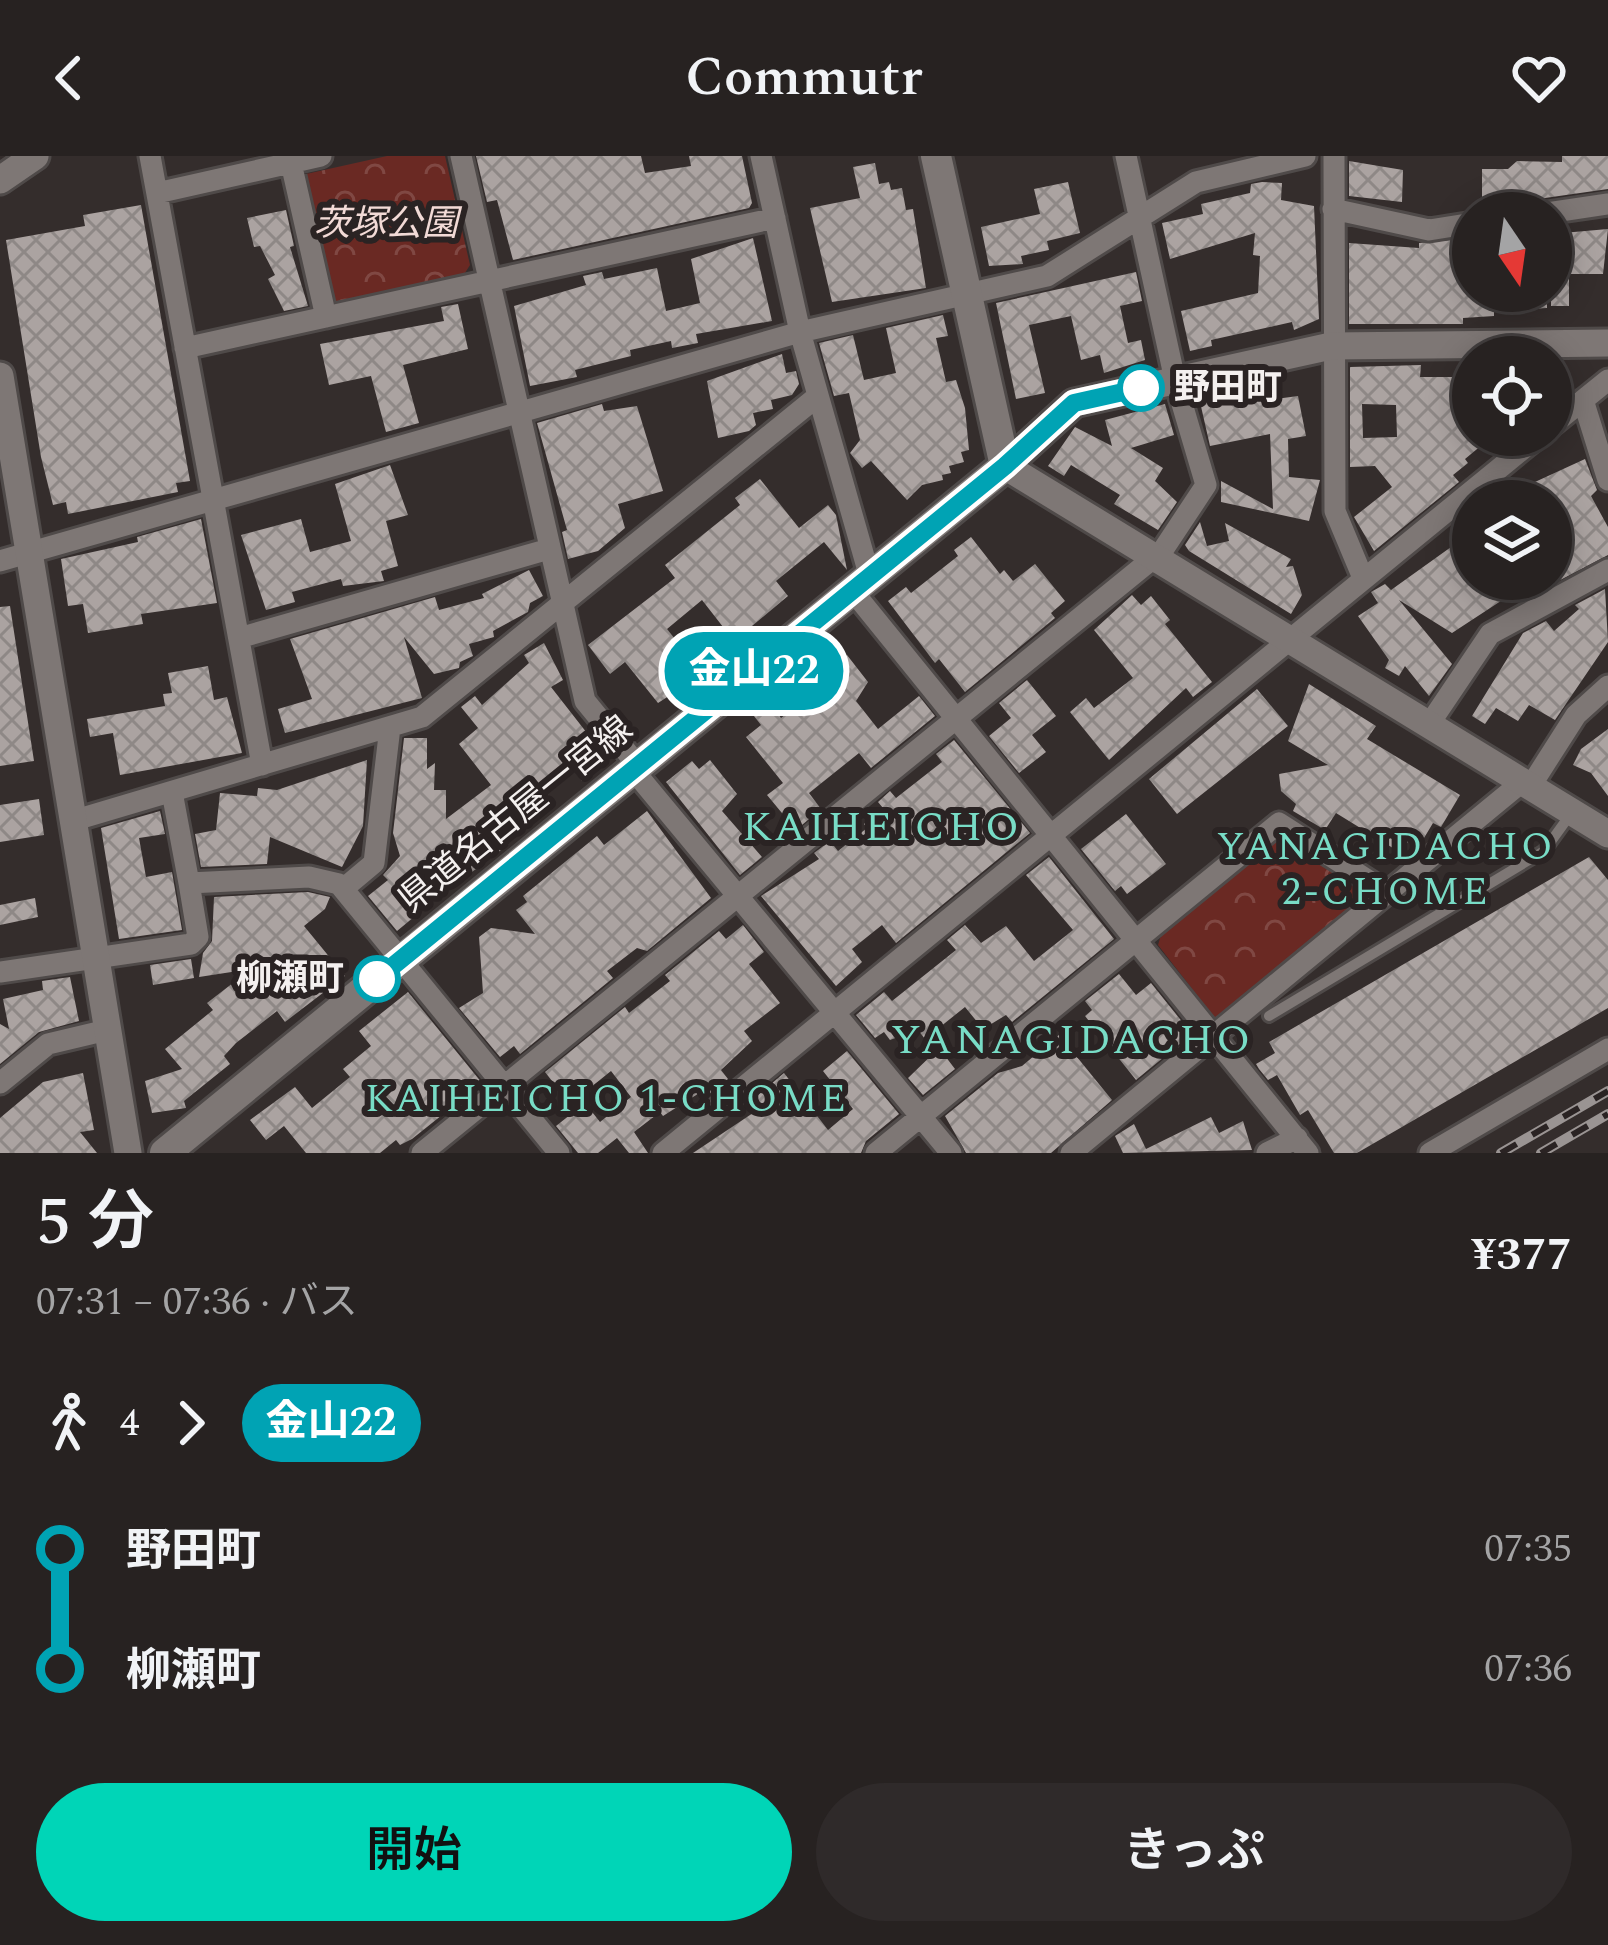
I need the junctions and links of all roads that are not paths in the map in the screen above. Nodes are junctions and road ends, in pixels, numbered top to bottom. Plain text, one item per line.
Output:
1 (35, 156) edge
2 (150, 156) edge
3 (321, 156) edge
4 (461, 156) edge
5 (761, 156) edge
6 (936, 156) edge
7 (1126, 156) edge
8 (1305, 156) edge
9 (1334, 156) edge
10 (291, 163) junction
11 (0, 180) edge
12 (157, 193) junction
13 (1608, 204) edge
14 (1334, 209) junction
15 (1572, 209) edge
16 (775, 218) junction
17 (1139, 218) junction
18 (1452, 227) edge
19 (488, 281) junction
20 (967, 294) junction
21 (326, 317) junction
22 (800, 332) junction
23 (1608, 343) edge
24 (1331, 346) junction
25 (185, 348) junction
26 (0, 376) edge
27 (1175, 380) junction
28 (1608, 380) edge
29 (818, 396) junction
30 (1583, 400) junction
31 (1572, 409) edge
32 (518, 413) junction
33 (1514, 456) edge
34 (1005, 466) junction
35 (1608, 480) edge
36 (213, 499) junction
37 (549, 548) junction
38 (28, 552) junction
39 (0, 561) edge
40 (1153, 561) junction
41 (1608, 570) edge
42 (1363, 578) junction
43 (860, 582) junction
44 (562, 604) junction
45 (238, 638) junction
46 (1285, 640) junction
47 (1608, 686) edge
48 (955, 716) junction
49 (1428, 726) junction
50 (390, 727) junction
51 (262, 765) junction
52 (636, 769) junction
53 (1526, 784) junction
54 (172, 792) junction
55 (1571, 812) junction
56 (72, 821) junction
57 (1052, 832) junction
58 (1608, 834) edge
59 (189, 883) junction
60 (343, 889) junction
61 (1388, 893) junction
62 (740, 897) junction
63 (1137, 939) junction
64 (95, 958) junction
65 (401, 959) junction
66 (0, 972) edge
67 (834, 1013) junction
68 (1269, 1016) dead end
69 (107, 1030) junction
70 (1215, 1036) junction
71 (1608, 1049) edge
72 (0, 1083) edge
73 (505, 1086) junction
74 (920, 1116) junction
75 (1303, 1145) edge
76 (128, 1153) edge
77 (165, 1153) edge
78 (422, 1153) edge
79 (559, 1153) edge
80 (663, 1153) edge
81 (876, 1153) edge
82 (951, 1153) edge
83 (1071, 1153) edge
84 (1268, 1153) edge
85 (1430, 1153) edge

1 - 11 street
2 - 12 street
3 - 10 street
4 - 19 street
5 - 16 street
6 - 20 main road
7 - 17 street
8 - 17 street
9 - 14 street
10 - 12 street
10 - 21 street
12 - 25 street
13 - 15 street
14 - 18 street
14 - 24 street
16 - 19 street
16 - 22 street
17 - 20 street
17 - 27 street
19 - 21 street
19 - 32 street
20 - 22 street
20 - 34 main road
21 - 25 street
22 - 29 street
22 - 32 street
23 - 24 street
24 - 27 street
24 - 42 street
25 - 36 street
26 - 38 street
27 - 34 street
27 - 40 street
28 - 30 street
29 - 43 street
29 - 44 street
30 - 31 street
30 - 35 street
32 - 36 street
32 - 37 street
33 - 42 street
34 - 40 street
34 - 43 main road, 県道名古屋一宮線
36 - 38 street
36 - 45 street
37 - 44 street
37 - 45 street
38 - 39 street
38 - 56 street
40 - 46 street
40 - 48 street
41 - 49 street
42 - 46 street
43 - 48 street
43 - 52 main road, 県道名古屋一宮線
44 - 50 street
44 - 52 street
45 - 51 street
46 - 49 street
46 - 57 street
47 - 53 street
48 - 57 street
48 - 62 street
49 - 53 street
50 - 51 street
50 - 60 street
51 - 54 street
52 - 62 street
52 - 65 main road, 県道名古屋一宮線
53 - 55 street
53 - 61 street
54 - 56 street
54 - 59 street
55 - 58 street
55 - 68 lane
56 - 64 street
57 - 63 street
57 - 67 street
59 - 60 street
59 - 64 street
60 - 65 street
61 - 63 street
61 - 70 street
62 - 67 street
62 - 73 street
63 - 70 street
63 - 74 street
64 - 66 street
64 - 69 street
65 - 73 street
65 - 77 main road, 県道名古屋一宮線
67 - 74 street
67 - 80 street
69 - 72 street
69 - 76 street
70 - 75 street
70 - 83 street
71 - 85 street
73 - 78 street
73 - 79 street
74 - 81 street
74 - 82 street
75 - 84 street

